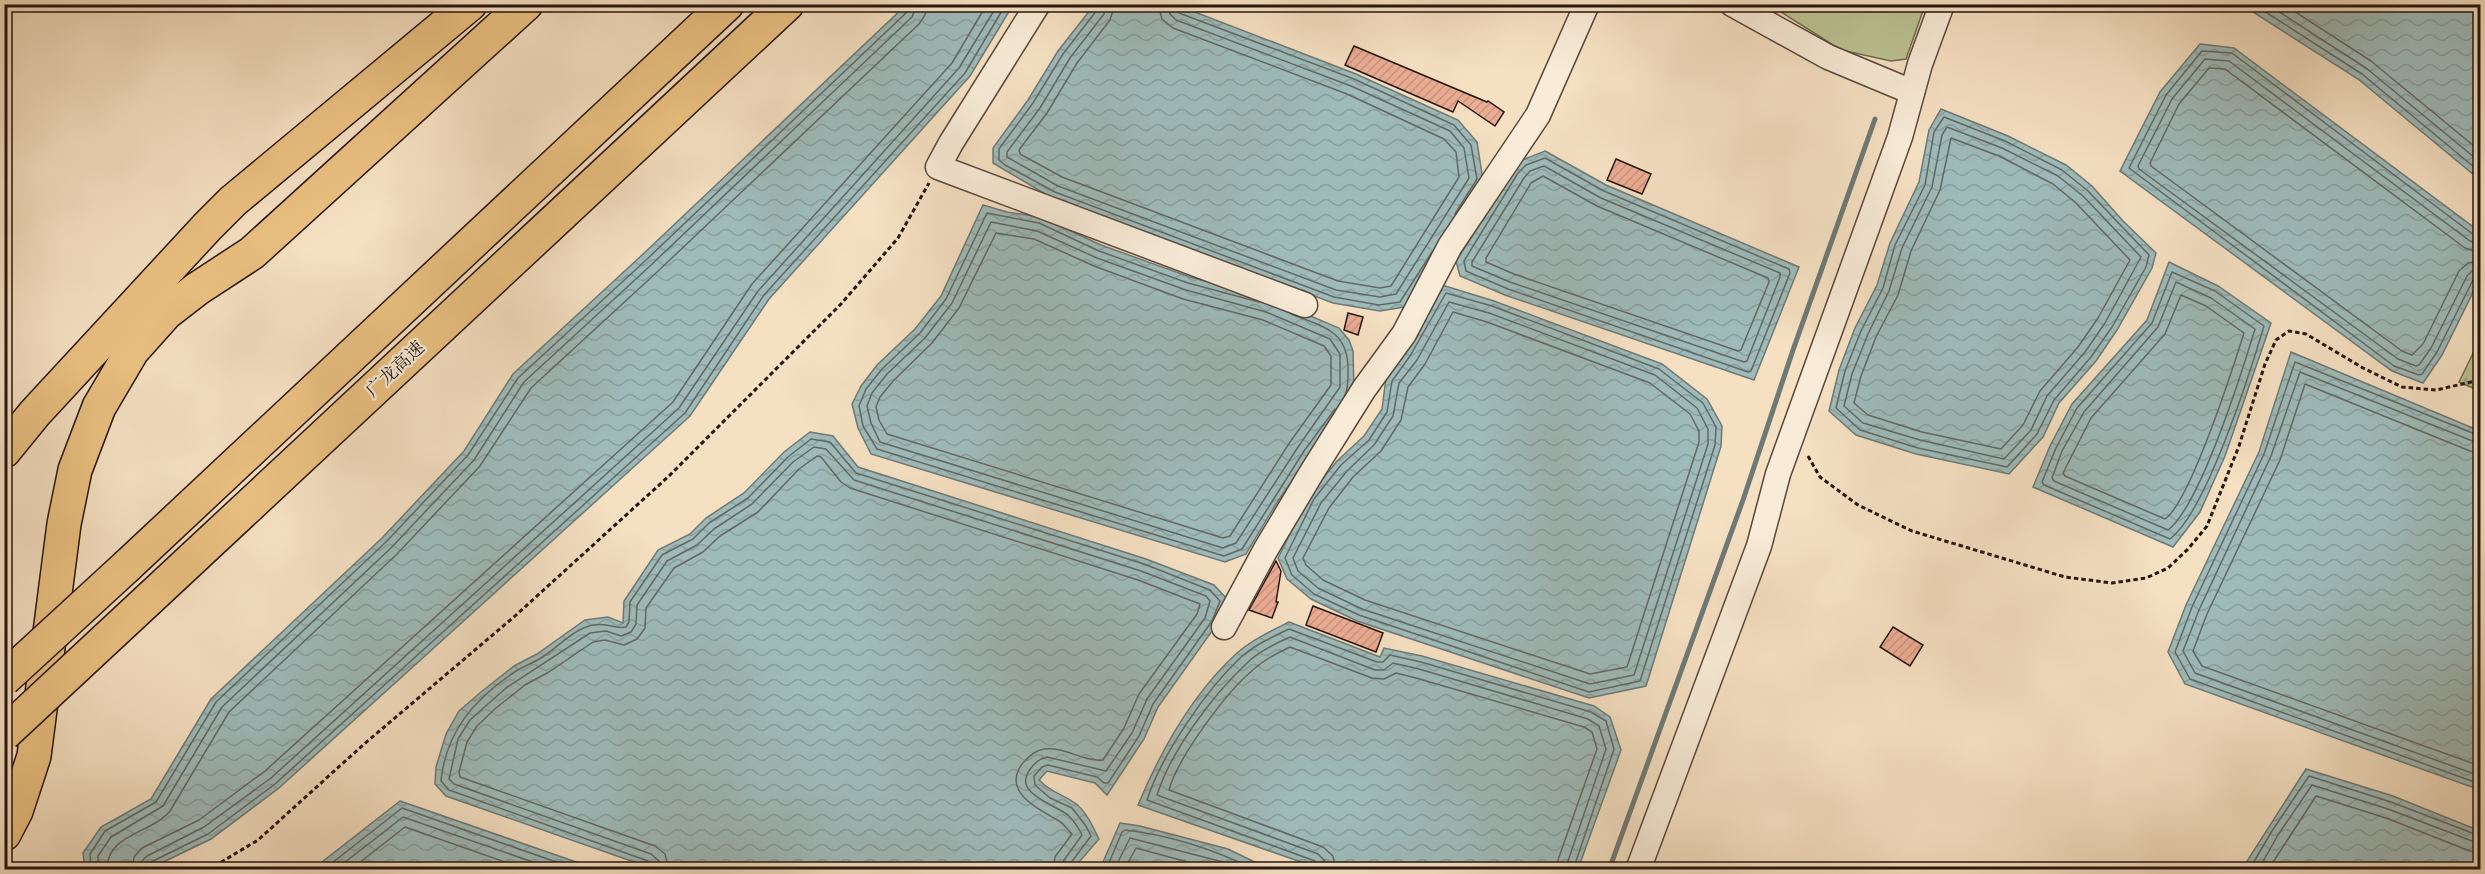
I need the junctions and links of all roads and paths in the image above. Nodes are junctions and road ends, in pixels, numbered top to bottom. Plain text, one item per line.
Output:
1 (470, 4) edge
2 (526, 4) edge
3 (727, 4) edge
4 (787, 4) edge
5 (1038, 4) edge
6 (1587, 4) edge
7 (1732, 4) edge
8 (1942, 4) edge
9 (1912, 92) junction
10 (938, 167) junction
11 (1305, 305) dead end
12 (2481, 380) edge
13 (1798, 422) junction
14 (4, 450) edge
15 (1224, 627) dead end
16 (4, 679) edge
17 (4, 734) edge
18 (4, 834) edge
19 (208, 870) edge
20 (1638, 870) edge

1 - 14 highway
2 - 18 highway
3 - 16 highway, bridge
4 - 17 highway, 广龙高速, bridge
5 - 10 lane
6 - 15 lane
7 - 9 lane
8 - 9 lane
9 - 13 lane
10 - 11 lane
10 - 19 path
12 - 13 path
13 - 20 lane

